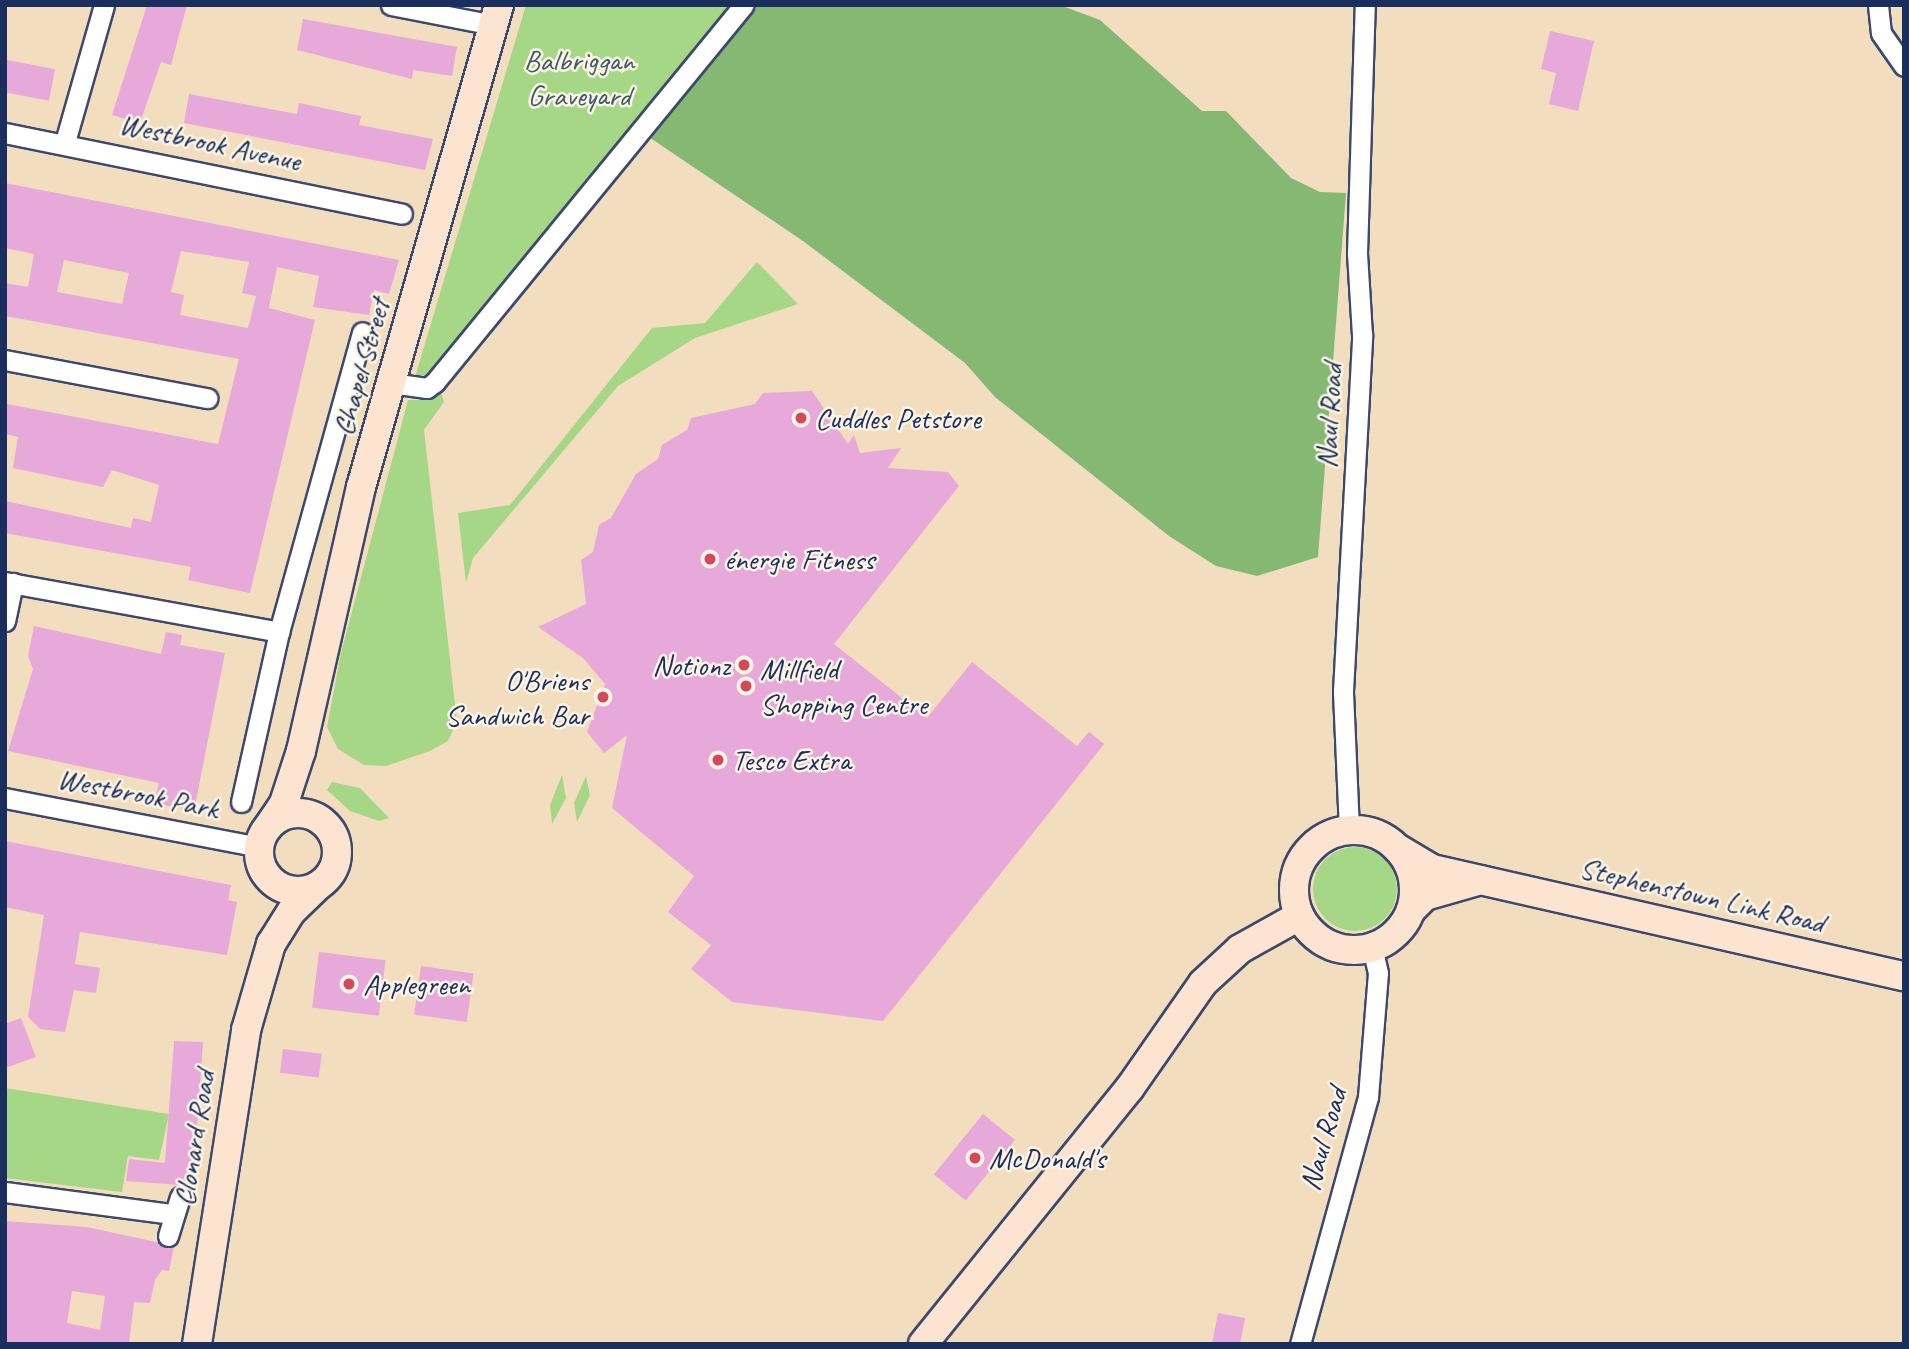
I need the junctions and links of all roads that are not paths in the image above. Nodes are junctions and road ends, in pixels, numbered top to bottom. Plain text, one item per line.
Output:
1 (104, 5) edge
2 (391, 5) edge
3 (744, 5) edge
4 (1365, 5) edge
5 (1878, 5) edge
6 (496, 15) edge
7 (1904, 66) edge
8 (5, 133) edge
9 (65, 142) junction
10 (402, 214) dead end
11 (362, 332) dead end
12 (5, 360) edge
13 (391, 383) junction
14 (207, 398) dead end
15 (9, 583) edge
16 (5, 621) edge
17 (279, 632) junction
18 (301, 751) junction
19 (5, 798) edge
20 (241, 802) dead end
21 (326, 825) junction
22 (1349, 830) junction
23 (263, 848) junction
24 (1397, 848) junction
25 (1484, 880) junction
26 (319, 885) junction
27 (1411, 910) junction
28 (1299, 916) junction
29 (271, 944) junction
30 (1371, 948) junction
31 (1904, 976) edge
32 (5, 1192) edge
33 (168, 1236) dead end
34 (197, 1344) edge
35 (923, 1344) edge
36 (1300, 1344) edge

1 - 9 street
2 - 6 street
3 - 13 street
4 - 22 street, Naul Road
5 - 7 street
6 - 13 main road, Chapel Street
8 - 9 street, Westbrook Avenue
9 - 10 street, Westbrook Avenue
11 - 17 street
12 - 14 street
13 - 18 main road, Chapel Street
15 - 16 street
15 - 17 street
17 - 20 street
18 - 21 main road, Chapel Street
18 - 23 main road, Chapel Street
19 - 23 street, Westbrook Park
21 - 23 main road
21 - 26 main road
22 - 24 main road
22 - 28 main road
23 - 26 main road
23 - 29 main road, Clonard Road
24 - 25 main road, Stephenstown Link Road
24 - 27 main road
25 - 27 main road, Stephenstown Link Road
25 - 31 main road, Stephenstown Link Road
26 - 29 main road, Clonard Road
27 - 30 main road
28 - 30 main road
28 - 35 main road
29 - 34 main road, Clonard Road
30 - 36 street, Naul Road
32 - 33 street

